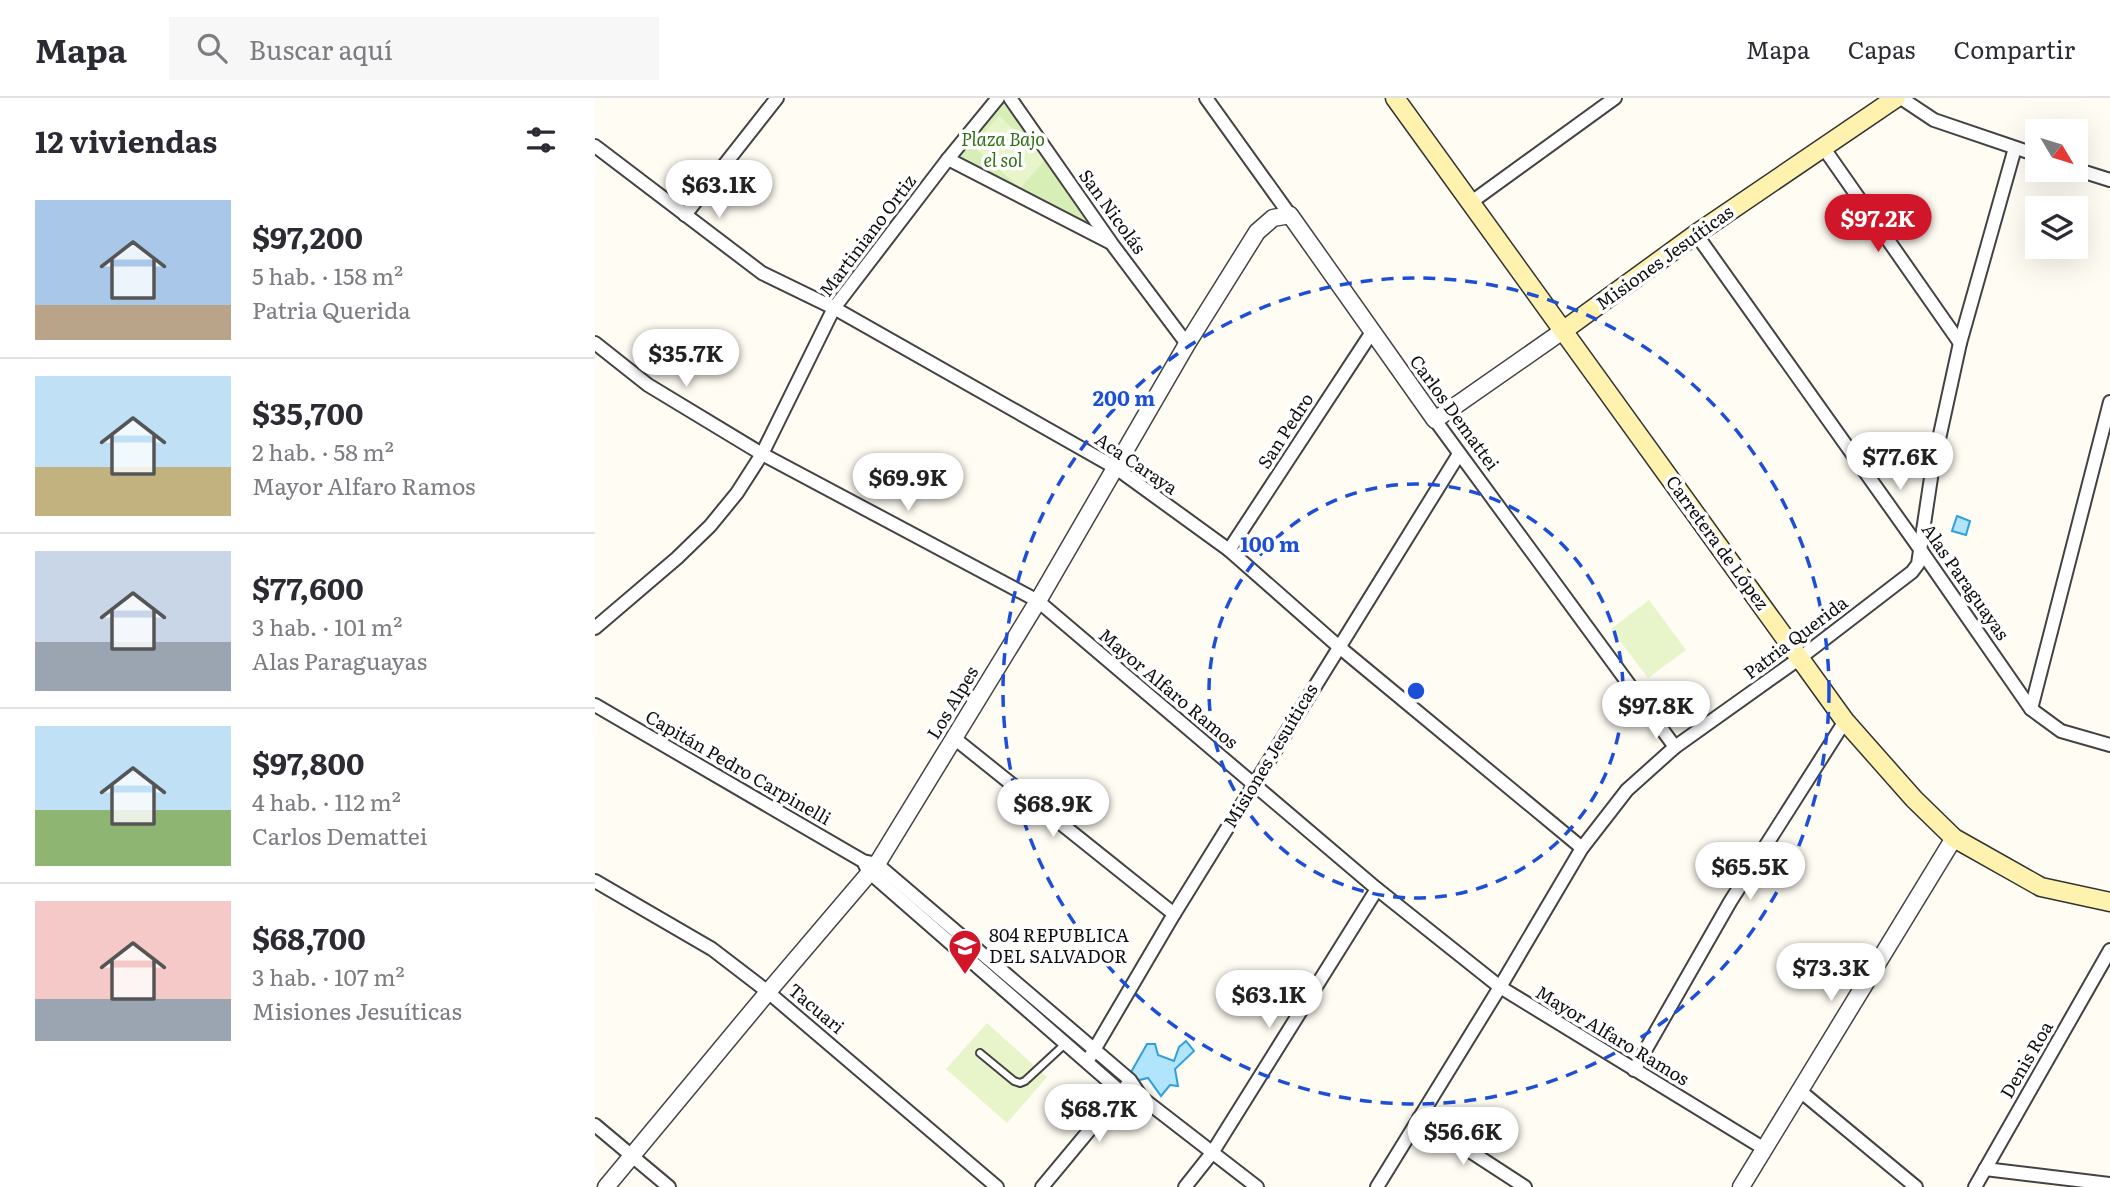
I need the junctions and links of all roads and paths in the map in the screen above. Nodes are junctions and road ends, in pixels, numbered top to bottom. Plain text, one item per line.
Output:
1 (777, 98) edge
2 (998, 98) edge
3 (1010, 98) edge
4 (1206, 98) edge
5 (1395, 98) edge
6 (1615, 98) edge
7 (1898, 98) edge
8 (595, 146) edge
9 (1823, 147) junction
10 (2015, 148) junction
11 (2025, 151) edge
12 (948, 159) junction
13 (2088, 173) edge
14 (2110, 180) edge
15 (1470, 203) junction
16 (685, 215) junction
17 (1290, 215) junction
18 (1696, 234) junction
19 (1112, 244) junction
20 (834, 308) junction
21 (1565, 330) junction
22 (1372, 332) junction
23 (595, 343) edge
24 (1960, 343) junction
25 (1187, 345) junction
26 (2110, 402) edge
27 (1435, 420) junction
28 (762, 454) junction
29 (1459, 454) junction
30 (1115, 468) junction
31 (1920, 549) junction
32 (1229, 550) junction
33 (1038, 601) junction
34 (595, 628) edge
35 (1338, 646) junction
36 (1800, 658) junction
37 (595, 705) edge
38 (2031, 709) junction
39 (1846, 721) junction
40 (954, 738) junction
41 (2110, 745) edge
42 (1675, 747) junction
43 (1253, 785) junction
44 (1954, 838) junction
45 (1582, 848) junction
46 (870, 866) junction
47 (595, 881) edge
48 (1377, 889) junction
49 (2110, 902) edge
50 (1174, 914) junction
51 (956, 939) junction
52 (2110, 950) edge
53 (1500, 988) junction
54 (768, 992) junction
55 (1066, 1043) junction
56 (1095, 1050) junction
57 (980, 1053) dead end
58 (1087, 1062) junction
59 (1634, 1070) junction
60 (1131, 1080) junction
61 (1799, 1090) junction
62 (1121, 1092) junction
63 (1142, 1098) junction
64 (1419, 1118) junction
65 (595, 1125) edge
66 (1763, 1148) junction
67 (1212, 1153) junction
68 (632, 1156) junction
69 (1985, 1169) junction
70 (2110, 1184) edge
71 (606, 1187) edge
72 (669, 1187) edge
73 (997, 1187) edge
74 (1042, 1187) edge
75 (1185, 1187) edge
76 (1257, 1187) edge
77 (1377, 1187) edge
78 (1525, 1187) edge
79 (1741, 1187) edge
80 (1916, 1187) edge
81 (1975, 1187) edge

1 - 16 street
2 - 12 street, Martiniano Ortiz
3 - 19 street, San Nicolás
4 - 17 street, Carlos Demattei
5 - 15 main road, Carretera de López
6 - 15 street
7 - 9 main road, Misiones Jesuíticas
7 - 10 street
8 - 16 street, Aca Caraya
9 - 18 main road, Misiones Jesuíticas
9 - 24 street
10 - 11 street
10 - 24 street, Patria Querida
12 - 19 street
12 - 20 street, Martiniano Ortiz
13 - 14 street
15 - 21 main road, Carretera de López
16 - 20 street, Aca Caraya
17 - 22 street, Carlos Demattei
17 - 25 street, Los Alpes
18 - 21 main road, Misiones Jesuíticas
18 - 31 street, Alas Paraguayas
19 - 25 street, San Nicolás
20 - 28 street, Martiniano Ortiz
20 - 30 street, Aca Caraya
21 - 27 street, Misiones Jesuíticas
21 - 36 main road, Carretera de López
22 - 27 street, Carlos Demattei
22 - 32 street, San Pedro
23 - 28 street, Mayor Alfaro Ramos
24 - 31 street, Patria Querida
25 - 30 street, Los Alpes
26 - 38 street
27 - 29 street, Carlos Demattei
28 - 33 street, Mayor Alfaro Ramos
28 - 34 street, Martiniano Ortiz
29 - 35 street, Misiones Jesuíticas
29 - 42 street, Carlos Demattei
30 - 32 street, Aca Caraya
30 - 33 street, Los Alpes
31 - 36 street, Patria Querida
31 - 38 street, Alas Paraguayas
32 - 35 street, Aca Caraya
33 - 40 street, Los Alpes
33 - 43 street, Mayor Alfaro Ramos
35 - 43 street, Misiones Jesuíticas
35 - 45 street, Aca Caraya
36 - 39 main road, Carretera de López
36 - 42 street, Patria Querida
37 - 46 street, Capitán Pedro Carpinelli
38 - 41 street, Alas Paraguayas
39 - 44 main road, Carretera de López
39 - 59 street
40 - 46 street, Los Alpes
40 - 50 street
42 - 45 street, Patria Querida
43 - 48 street, Mayor Alfaro Ramos
43 - 50 street, Misiones Jesuíticas
44 - 49 main road, Carretera de López
44 - 61 street
45 - 53 street, Patria Querida
46 - 51 street, Capitán Pedro Carpinelli
46 - 54 street, Los Alpes
47 - 54 street, Tacuari
48 - 53 street, Mayor Alfaro Ramos
48 - 67 street
50 - 56 street, Misiones Jesuíticas
51 - 55 street, Capitán Pedro Carpinelli
51 - 56 street, Capitán Pedro Carpinelli
52 - 69 street, Denis Roa
53 - 59 street, Mayor Alfaro Ramos
53 - 64 street, Patria Querida
54 - 68 street, Los Alpes
54 - 73 street, Tacuari
55 - 57 lane
55 - 58 street, Capitán Pedro Carpinelli
56 - 58 street, Misiones Jesuíticas
56 - 60 street, Capitán Pedro Carpinelli
58 - 62 street, Capitán Pedro Carpinelli
59 - 66 street, Mayor Alfaro Ramos
60 - 62 street
60 - 63 street, Capitán Pedro Carpinelli
61 - 66 street
61 - 80 street
62 - 63 street, Capitán Pedro Carpinelli
62 - 74 street
63 - 67 street, Capitán Pedro Carpinelli
64 - 77 street, Patria Querida
64 - 78 street
65 - 68 street
66 - 79 street
67 - 75 street
67 - 76 street, Capitán Pedro Carpinelli
68 - 71 street, Los Alpes
68 - 72 street
69 - 70 street
69 - 81 street, Denis Roa

